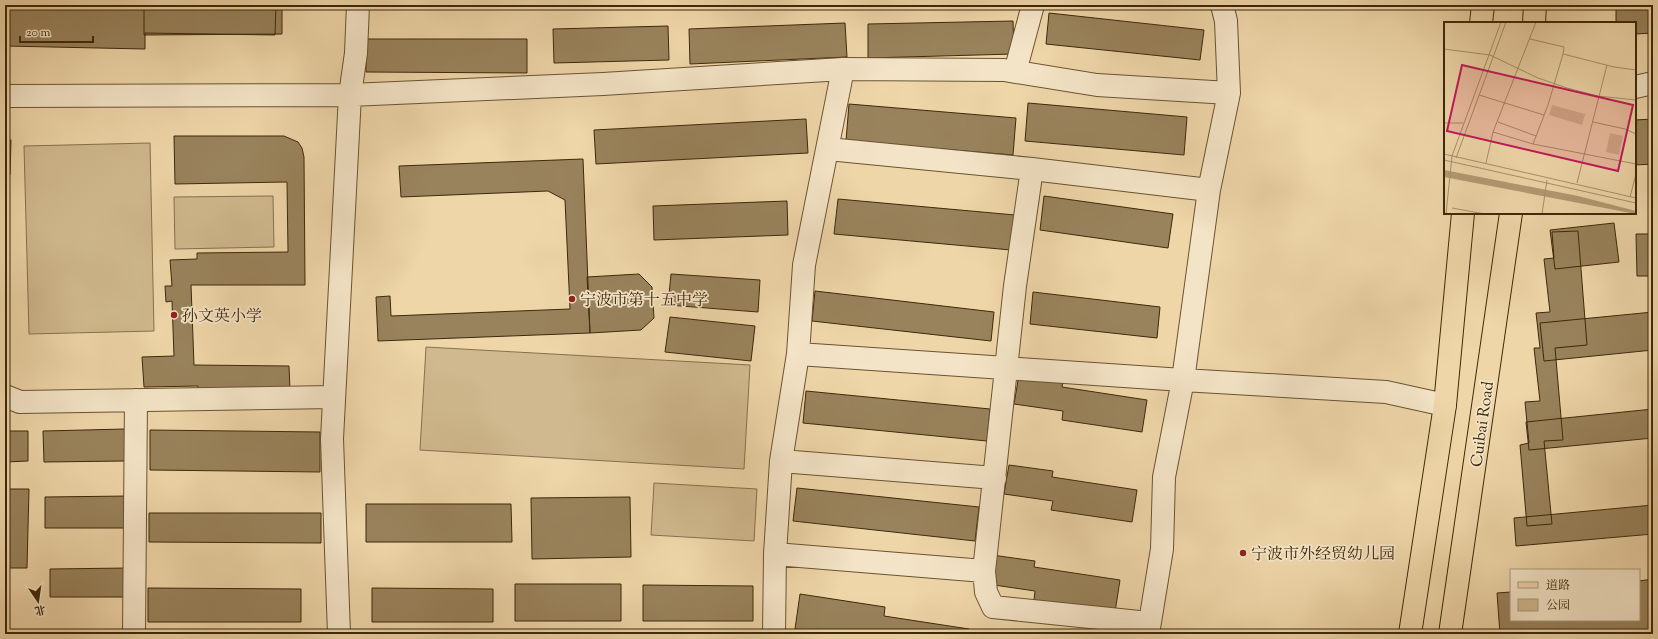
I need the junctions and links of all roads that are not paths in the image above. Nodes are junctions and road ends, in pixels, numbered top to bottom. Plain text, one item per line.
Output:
1 (358, 5) edge
2 (1033, 5) edge
3 (1222, 5) edge
4 (1483, 5) edge
5 (1535, 5) edge
6 (1481, 22) edge
7 (1534, 22) edge
8 (843, 69) junction
9 (1015, 72) junction
10 (1653, 83) edge
11 (1636, 87) edge
12 (1229, 93) junction
13 (350, 95) junction
14 (5, 96) edge
15 (828, 149) junction
16 (1032, 169) junction
17 (1209, 190) junction
18 (1463, 214) edge
19 (1511, 214) edge
20 (798, 354) junction
21 (1007, 368) junction
22 (1183, 380) junction
23 (5, 396) edge
24 (333, 397) junction
25 (136, 400) junction
26 (1445, 404) junction
27 (781, 461) junction
28 (995, 478) junction
29 (775, 554) junction
30 (984, 571) junction
31 (1148, 629) edge
32 (134, 634) edge
33 (339, 634) edge
34 (774, 634) edge
35 (1410, 634) edge
36 (1450, 634) edge

1 - 13 street
2 - 9 street
3 - 12 street
4 - 6 main road
5 - 7 main road
8 - 9 street
8 - 13 street
8 - 15 street
9 - 12 street
10 - 11 street
12 - 17 street
13 - 14 street
13 - 24 street
15 - 16 street
15 - 20 street
16 - 17 street
16 - 21 street
17 - 22 street
18 - 26 main road
19 - 36 main road, Cuibai Road
20 - 21 street
20 - 27 street
21 - 22 street
21 - 28 street
22 - 26 street
22 - 31 street
23 - 25 street
24 - 25 street
24 - 33 street
25 - 32 street
26 - 35 main road
27 - 28 street
27 - 29 street
28 - 30 street
29 - 30 street
29 - 34 street
30 - 31 street

